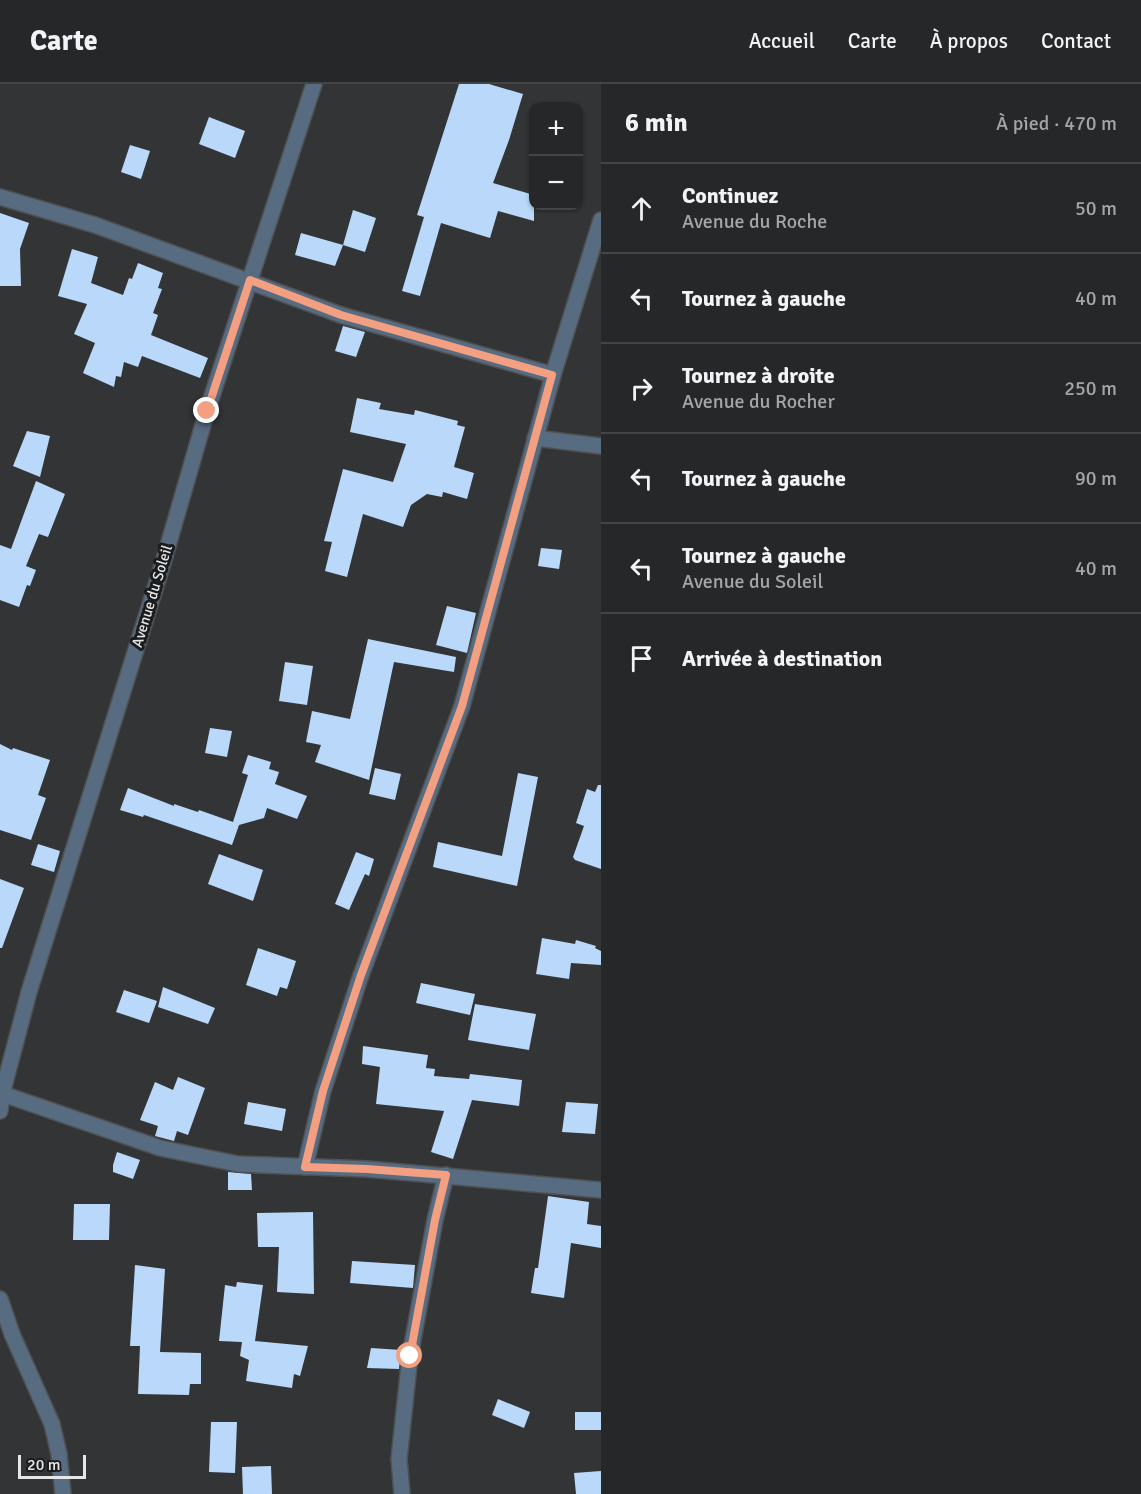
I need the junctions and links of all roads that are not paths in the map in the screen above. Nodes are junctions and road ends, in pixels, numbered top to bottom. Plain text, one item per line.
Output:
1 (314, 84) edge
2 (0, 197) edge
3 (601, 220) edge
4 (250, 280) junction
5 (552, 375) junction
6 (535, 438) junction
7 (601, 446) edge
8 (1, 1093) edge
9 (0, 1111) edge
10 (305, 1167) junction
11 (446, 1175) junction
12 (601, 1190) edge
13 (0, 1299) edge
14 (63, 1494) edge
15 (402, 1494) edge

1 - 4 street, Avenue du Soleil
2 - 4 street
3 - 5 street
4 - 5 street
4 - 8 street, Avenue du Soleil
5 - 6 street
6 - 7 street
6 - 10 street
8 - 9 street, Avenue du Soleil
8 - 10 street
10 - 11 street
11 - 12 street
11 - 15 street
13 - 14 street

